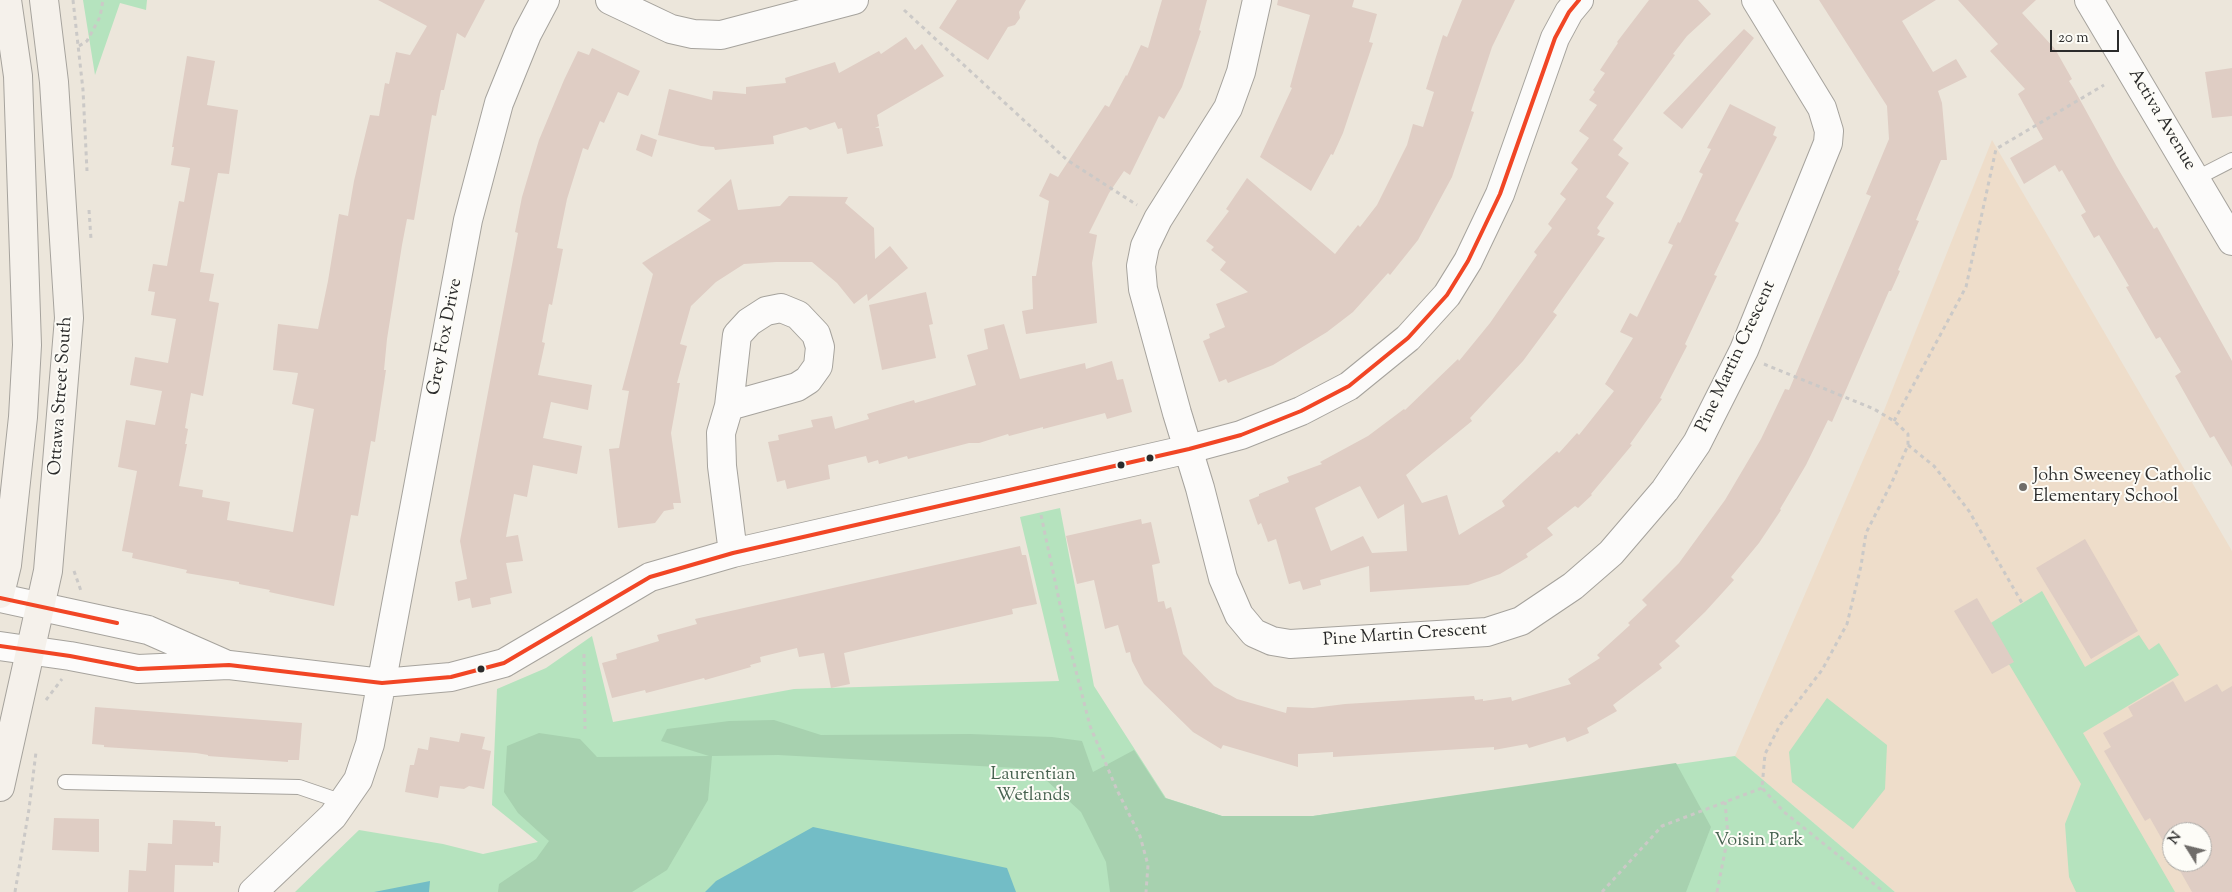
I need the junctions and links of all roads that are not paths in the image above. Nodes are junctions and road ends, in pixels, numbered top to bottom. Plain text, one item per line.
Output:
1 (8, 0) edge
2 (44, 0) edge
3 (545, 0) edge
4 (610, 0) edge
5 (854, 0) edge
6 (1257, 0) edge
7 (1579, 0) edge
8 (1756, 0) edge
9 (2089, 0) edge
10 (2232, 160) edge
11 (2195, 179) junction
12 (2232, 241) edge
13 (729, 406) dead end
14 (1189, 449) junction
15 (733, 554) junction
16 (0, 596) edge
17 (40, 607) junction
18 (0, 620) edge
19 (0, 646) edge
20 (29, 650) junction
21 (229, 665) junction
22 (382, 684) junction
23 (65, 782) dead end
24 (0, 787) edge
25 (342, 802) junction
26 (253, 892) edge

1 - 16 main road
2 - 17 main road, Ottawa Street South
3 - 22 street, Grey Fox Drive
4 - 5 street
6 - 14 street, Pine Martin Crescent
7 - 14 street
8 - 14 street, Pine Martin Crescent
9 - 11 street, Activa Avenue
10 - 11 lane
11 - 12 street, Activa Avenue
13 - 15 street
14 - 15 street
15 - 22 street
16 - 17 street
17 - 18 street
17 - 20 main road, Ottawa Street South
17 - 21 street
19 - 20 street
20 - 21 street
20 - 24 main road, Ottawa Street South
21 - 22 street
22 - 25 street, Grey Fox Drive
23 - 25 lane
25 - 26 street, Grey Fox Drive

